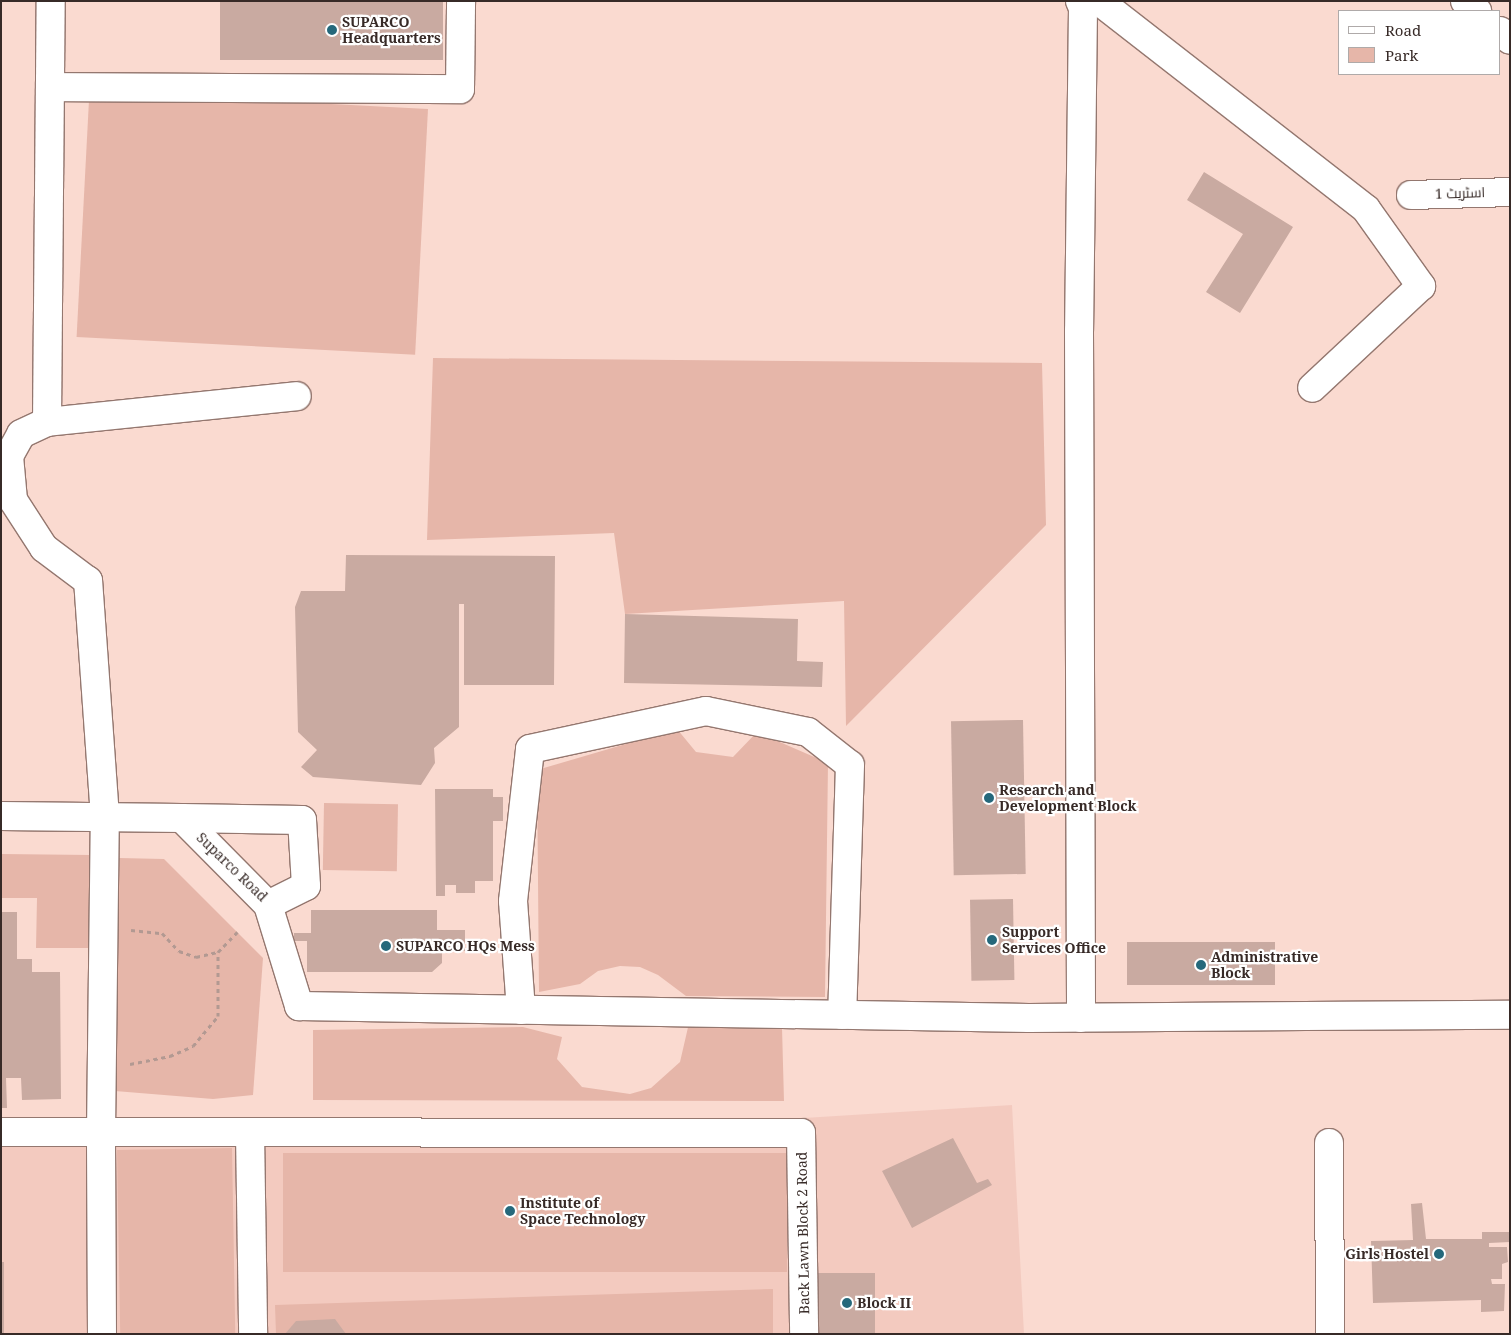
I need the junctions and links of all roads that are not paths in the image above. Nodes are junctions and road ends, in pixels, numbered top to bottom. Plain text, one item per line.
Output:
1 (51, 1) edge
2 (461, 1) edge
3 (1080, 1) edge
4 (1099, 1) edge
5 (1465, 1) edge
6 (1476, 10) edge
7 (50, 87) junction
8 (1510, 192) edge
9 (1411, 195) dead end
10 (1312, 388) dead end
11 (297, 396) dead end
12 (47, 422) junction
13 (1, 816) edge
14 (105, 818) junction
15 (182, 818) junction
16 (268, 905) junction
17 (521, 1010) junction
18 (842, 1015) junction
19 (1510, 1015) edge
20 (1081, 1018) junction
21 (1, 1132) edge
22 (100, 1132) junction
23 (250, 1133) junction
24 (1329, 1143) dead end
25 (102, 1334) edge
26 (253, 1334) edge
27 (804, 1334) edge
28 (1330, 1334) edge

1 - 7 street
2 - 7 street
3 - 20 street
4 - 10 street
5 - 6 street
7 - 12 street
8 - 9 street, اسٹریٹ 1
11 - 12 street
12 - 14 street
13 - 14 street, Suparco Road
14 - 15 street, Suparco Road
14 - 22 street
15 - 16 street, Suparco Road
15 - 16 street, Suparco Road
16 - 17 street
17 - 18 street
17 - 18 street
18 - 20 street
19 - 20 street
21 - 22 street
22 - 23 street
22 - 25 street
23 - 26 street
23 - 27 street, Back Lawn Block 2 Road
24 - 28 street

